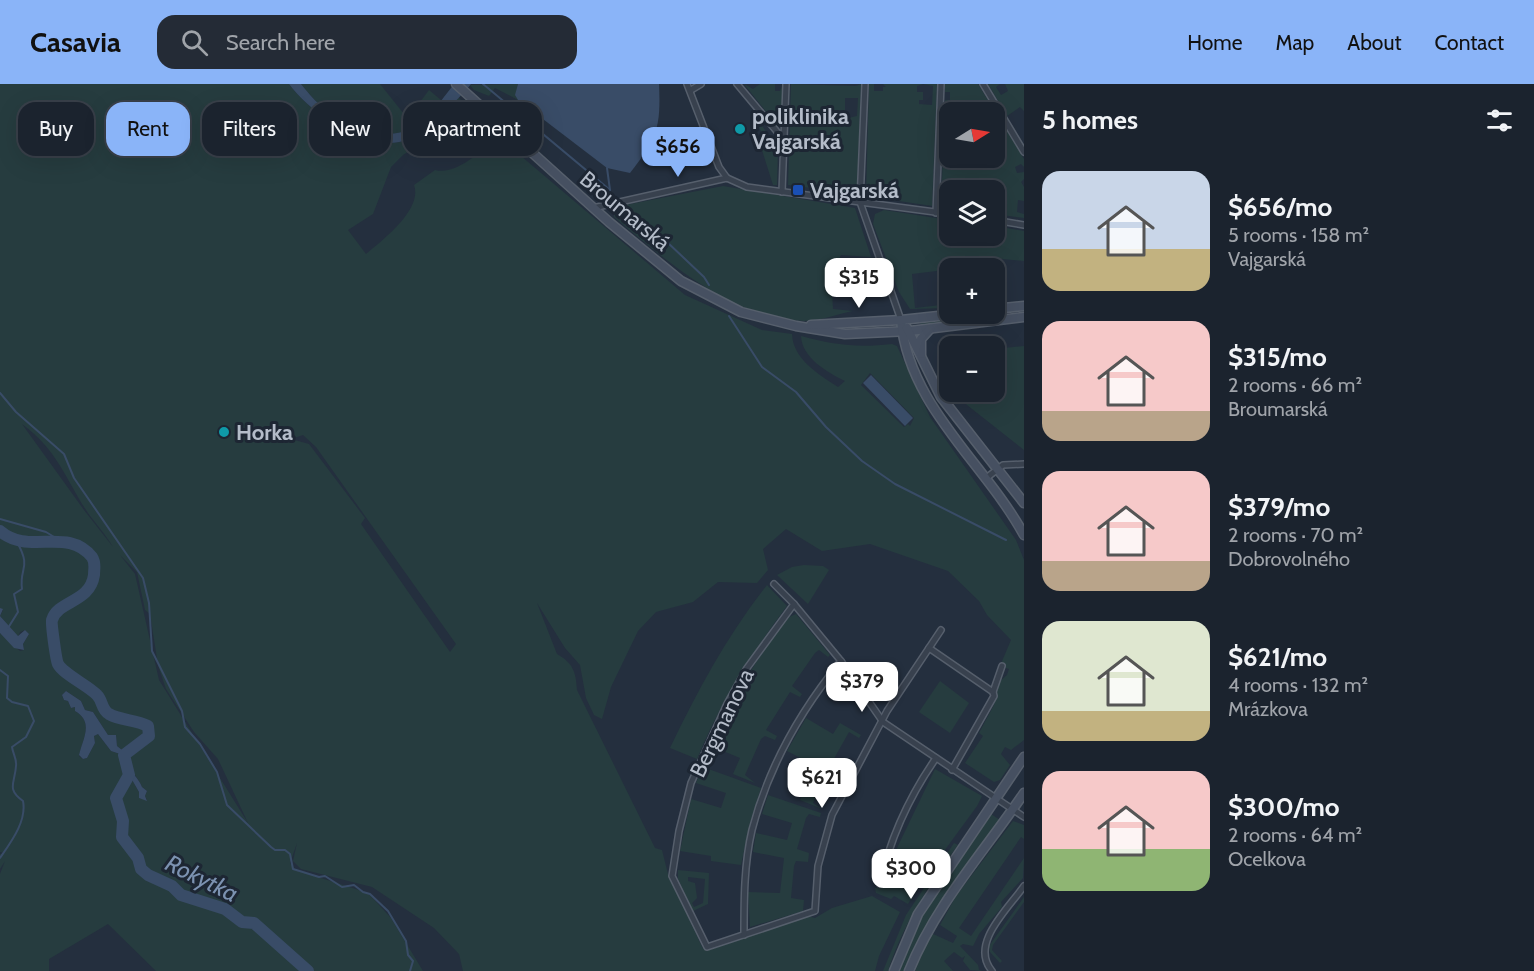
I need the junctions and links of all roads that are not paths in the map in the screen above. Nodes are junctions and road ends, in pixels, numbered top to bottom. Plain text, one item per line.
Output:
1 (456, 84) edge
2 (687, 84) edge
3 (701, 84) edge
4 (737, 84) edge
5 (786, 84) edge
6 (865, 84) edge
7 (941, 84) edge
8 (982, 84) edge
9 (691, 90) junction
10 (784, 140) junction
11 (1024, 152) edge
12 (727, 178) junction
13 (782, 192) junction
14 (860, 201) junction
15 (593, 208) junction
16 (936, 213) junction
17 (939, 213) edge
18 (1005, 222) edge
19 (1024, 225) edge
20 (1024, 306) edge
21 (1005, 308) edge
22 (939, 316) edge
23 (1024, 317) edge
24 (901, 320) junction
25 (796, 326) junction
26 (933, 327) junction
27 (906, 331) junction
28 (922, 361) junction
29 (1024, 464) edge
30 (997, 467) junction
31 (985, 479) junction
32 (1024, 503) edge
33 (1024, 535) edge
34 (774, 584) dead end
35 (794, 604) junction
36 (940, 630) dead end
37 (929, 648) junction
38 (841, 661) junction
39 (1002, 666) dead end
40 (994, 694) junction
41 (883, 722) junction
42 (1024, 757) edge
43 (936, 758) junction
44 (952, 770) junction
45 (1024, 793) edge
46 (994, 796) junction
47 (1013, 809) junction
48 (1024, 817) edge
49 (880, 884) dead end
50 (1024, 886) edge
51 (744, 935) junction
52 (894, 971) edge
53 (909, 971) edge
54 (992, 971) edge

1 - 15 street, Broumarská
2 - 9 street
3 - 9 street
4 - 10 street
5 - 10 street
6 - 14 street
7 - 16 street
8 - 11 street
9 - 12 street
10 - 13 street
12 - 13 street
12 - 15 street
13 - 14 street
14 - 16 street
14 - 24 street
15 - 25 street, Broumarská
16 - 17 street
18 - 19 street
20 - 21 street
22 - 24 street, Broumarská
23 - 26 street, Broumarská
24 - 25 street, Broumarská
24 - 27 street
25 - 27 street, Broumarská
26 - 27 street, Broumarská
26 - 28 street
27 - 28 street
27 - 31 street
28 - 30 street
29 - 30 street
30 - 31 street
30 - 32 street
31 - 33 street
34 - 35 street
35 - 38 street
35 - 51 street, Bergmanova
36 - 37 street
37 - 40 street
37 - 41 street
38 - 41 street
38 - 51 street
39 - 40 street
40 - 44 street
41 - 43 street
41 - 51 street, Bergmanova
42 - 46 street
43 - 44 street
43 - 49 street
44 - 46 street
45 - 47 street
46 - 47 street
46 - 52 street
47 - 48 street
47 - 53 street
50 - 54 street

